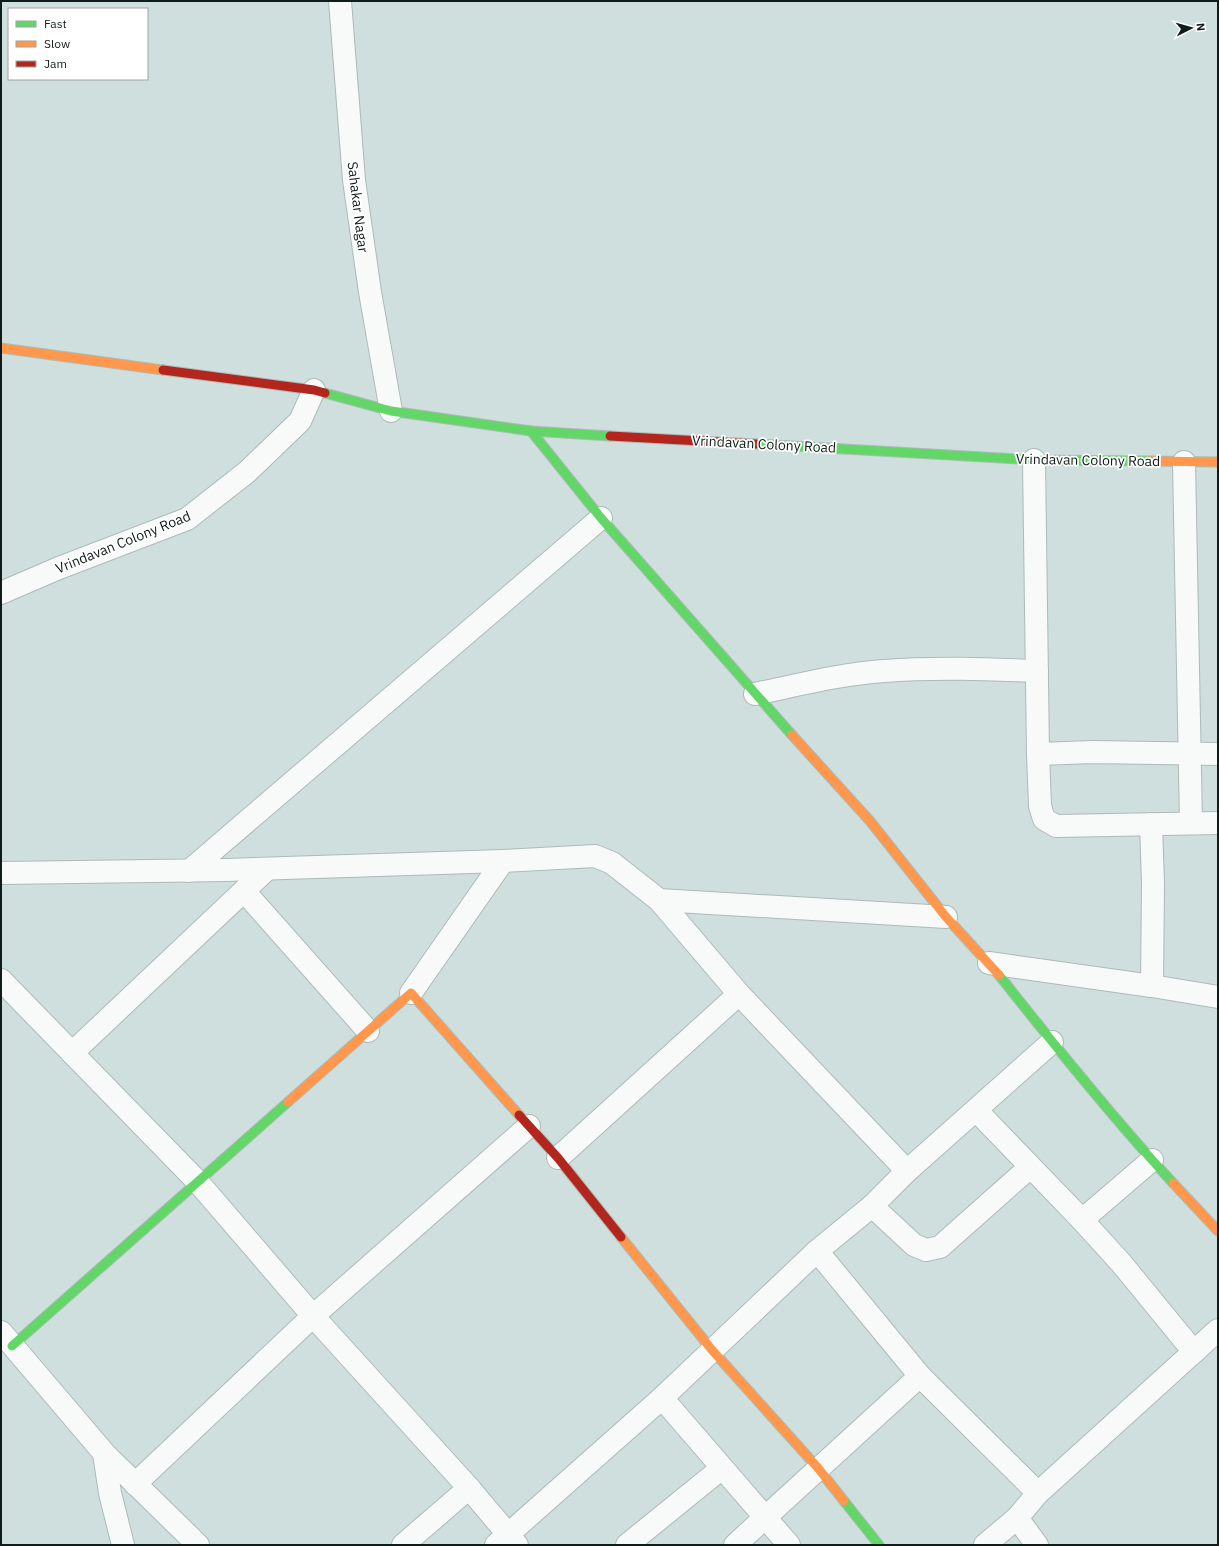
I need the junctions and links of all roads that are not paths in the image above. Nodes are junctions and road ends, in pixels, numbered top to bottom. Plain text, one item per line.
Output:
1 (340, 1) edge
2 (1, 348) edge
3 (314, 390) junction
4 (391, 411) junction
5 (531, 431) junction
6 (1034, 460) junction
7 (1184, 462) junction
8 (1218, 462) edge
9 (601, 518) junction
10 (1, 593) edge
11 (1037, 671) junction
12 (755, 694) junction
13 (1038, 754) junction
14 (1190, 754) junction
15 (1218, 754) edge
16 (1191, 823) junction
17 (1218, 823) edge
18 (1151, 824) junction
19 (503, 861) junction
20 (267, 869) junction
21 (189, 870) junction
22 (1, 873) edge
23 (244, 891) junction
24 (659, 900) junction
25 (946, 917) junction
26 (989, 963) junction
27 (1, 980) edge
28 (1152, 986) junction
29 (412, 993) junction
30 (739, 994) junction
31 (1218, 997) edge
32 (368, 1031) junction
33 (1052, 1042) junction
34 (72, 1053) junction
35 (976, 1110) junction
36 (529, 1126) junction
37 (558, 1158) junction
38 (1152, 1160) junction
39 (1030, 1167) junction
40 (906, 1171) junction
41 (197, 1181) junction
42 (872, 1206) junction
43 (1082, 1220) junction
44 (1218, 1231) edge
45 (816, 1251) junction
46 (313, 1316) junction
47 (1218, 1330) edge
48 (6, 1339) edge
49 (712, 1350) junction
50 (1194, 1352) junction
51 (920, 1376) junction
52 (662, 1398) junction
53 (104, 1453) junction
54 (722, 1468) junction
55 (818, 1468) junction
56 (135, 1484) junction
57 (469, 1488) junction
58 (1038, 1493) junction
59 (766, 1518) junction
60 (1017, 1518) junction
61 (507, 1541) edge
62 (123, 1545) edge
63 (198, 1545) edge
64 (403, 1545) edge
65 (627, 1545) edge
66 (735, 1545) edge
67 (789, 1545) edge
68 (879, 1545) edge
69 (985, 1545) edge
70 (1037, 1545) edge

1 - 4 street, Sahakar Nagar
2 - 3 street, Vrindavan Colony Road
3 - 4 street, Vrindavan Colony Road
3 - 10 street, Vrindavan Colony Road
4 - 5 street, Vrindavan Colony Road
5 - 6 street, Vrindavan Colony Road
5 - 9 street
6 - 7 street, Vrindavan Colony Road
6 - 11 street
7 - 8 street, Vrindavan Colony Road
7 - 14 street
9 - 12 street
9 - 21 street
11 - 12 street
11 - 13 street
12 - 25 street
13 - 14 street
13 - 18 street
14 - 15 street
14 - 16 street
16 - 17 street
16 - 18 street
18 - 28 street
19 - 20 street
19 - 24 street
19 - 29 street
20 - 21 street
20 - 23 street
21 - 22 street
23 - 32 street
23 - 34 street
24 - 25 street
24 - 30 street
25 - 26 street
26 - 28 street
26 - 33 street
27 - 34 street
28 - 31 street
29 - 32 street
29 - 36 street
30 - 37 street
30 - 40 street
32 - 41 street
33 - 35 street
33 - 38 street
34 - 41 street
35 - 39 street
35 - 40 street
36 - 37 street
36 - 46 street
37 - 49 street
38 - 43 street
38 - 44 street
39 - 42 street
39 - 43 street
40 - 42 street
41 - 46 street
41 - 48 street
42 - 45 street
43 - 50 street
45 - 49 street
45 - 51 street
46 - 56 street
46 - 57 street
47 - 50 street
48 - 53 street
49 - 52 street
49 - 55 street
50 - 58 street
51 - 55 street
51 - 58 street
52 - 54 street
52 - 61 street
53 - 56 street
53 - 62 street
54 - 59 street
54 - 65 street
55 - 59 street
55 - 68 street
56 - 63 street
57 - 61 street
57 - 64 street
58 - 60 street
59 - 66 street
59 - 67 street
60 - 69 street
60 - 70 street

